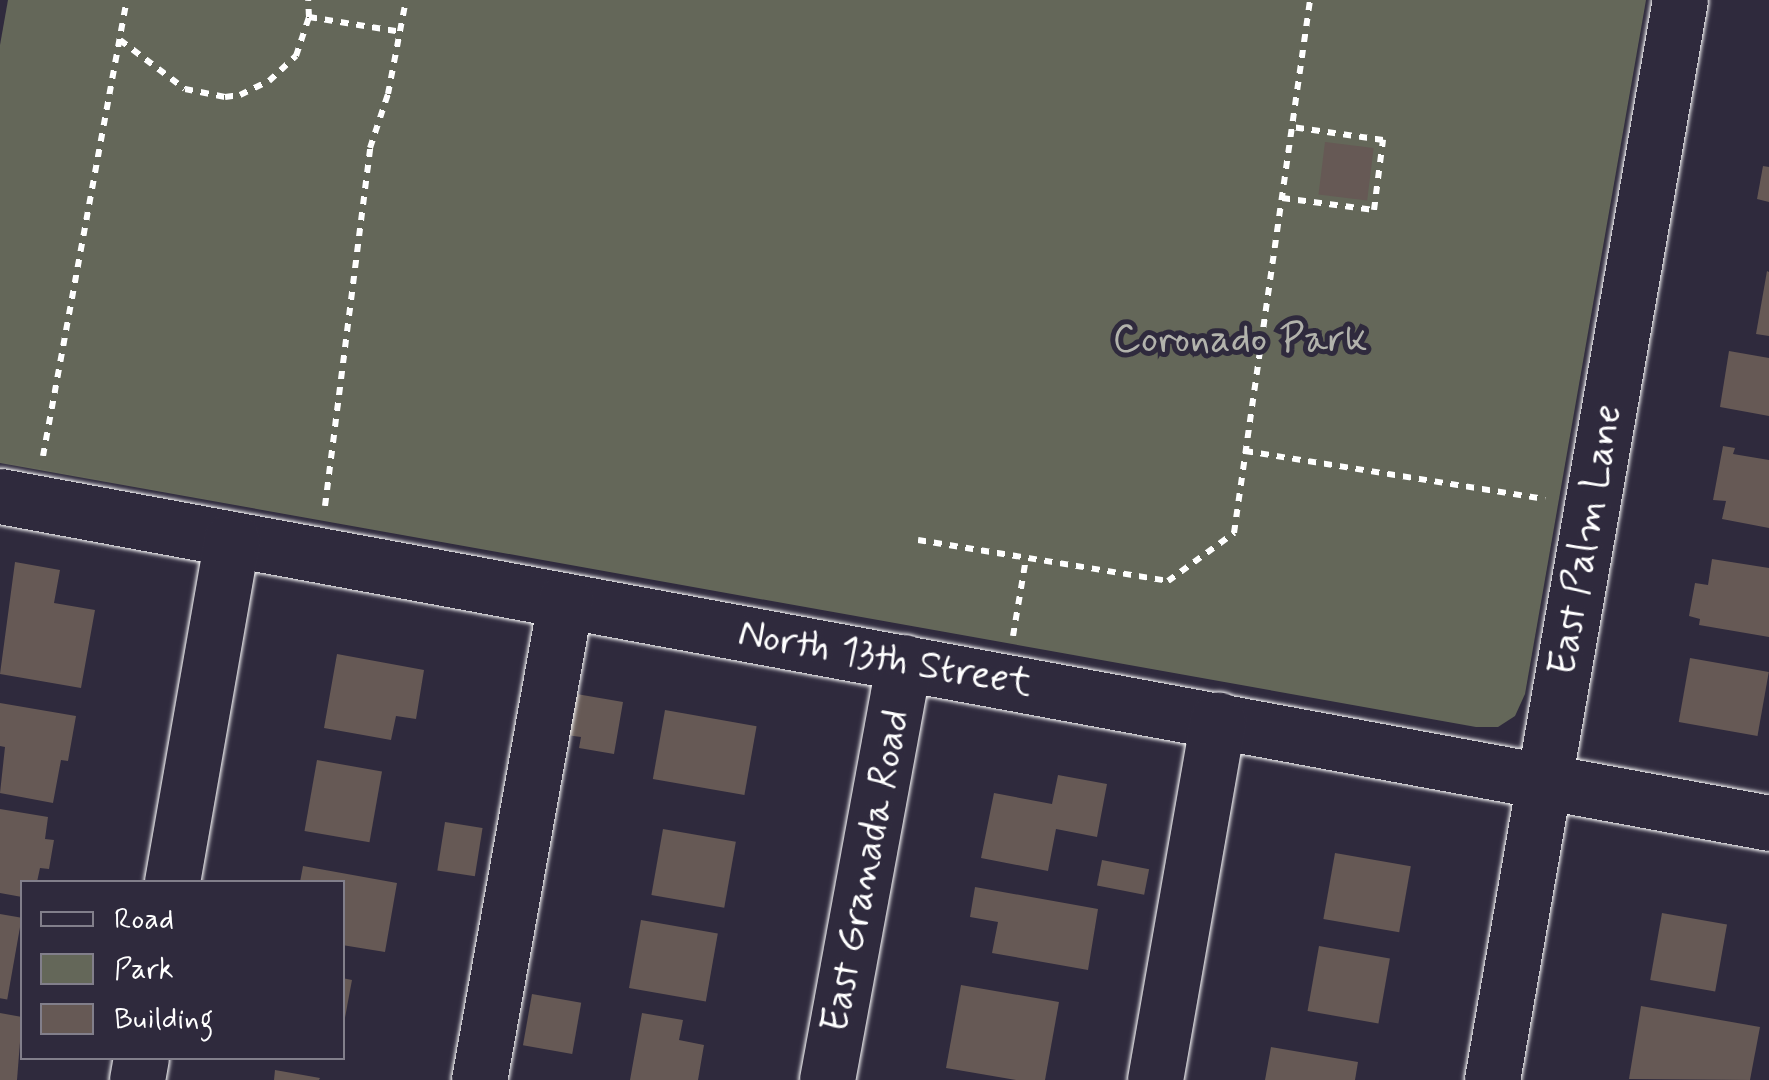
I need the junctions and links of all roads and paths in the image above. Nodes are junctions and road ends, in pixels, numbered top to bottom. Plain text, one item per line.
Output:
1 (127, 0) edge
2 (308, 0) edge
3 (406, 0) edge
4 (1310, 0) edge
5 (1680, 0) edge
6 (310, 17) junction
7 (402, 32) junction
8 (119, 39) junction
9 (1292, 127) junction
10 (1282, 198) junction
11 (1245, 451) junction
12 (21, 481) edge
13 (1552, 500) dead end
14 (324, 517) dead end
15 (232, 539) junction
16 (918, 540) dead end
17 (1026, 558) junction
18 (566, 600) junction
19 (1013, 640) dead end
20 (904, 662) junction
21 (1218, 720) junction
22 (1544, 782) junction
23 (1769, 823) edge
24 (172, 880) edge
25 (479, 1080) edge
26 (827, 1080) edge
27 (1155, 1080) edge
28 (1492, 1080) edge

1 - 8 path
2 - 6 path
3 - 7 path
4 - 9 path
5 - 22 street, East Palm Lane
6 - 7 path
6 - 8 path
7 - 14 path
8 - 12 path
9 - 10 path
9 - 10 path
10 - 11 path
11 - 13 path
11 - 17 path
12 - 15 street, North 13th Street
15 - 18 street, North 13th Street
15 - 24 street
16 - 17 path
17 - 19 path
18 - 20 street, North 13th Street
18 - 25 street
20 - 21 street, North 13th Street
20 - 26 street, East Granada Road
21 - 22 street, North 13th Street
21 - 27 street
22 - 23 street, North 13th Street
22 - 28 street, East Palm Lane

